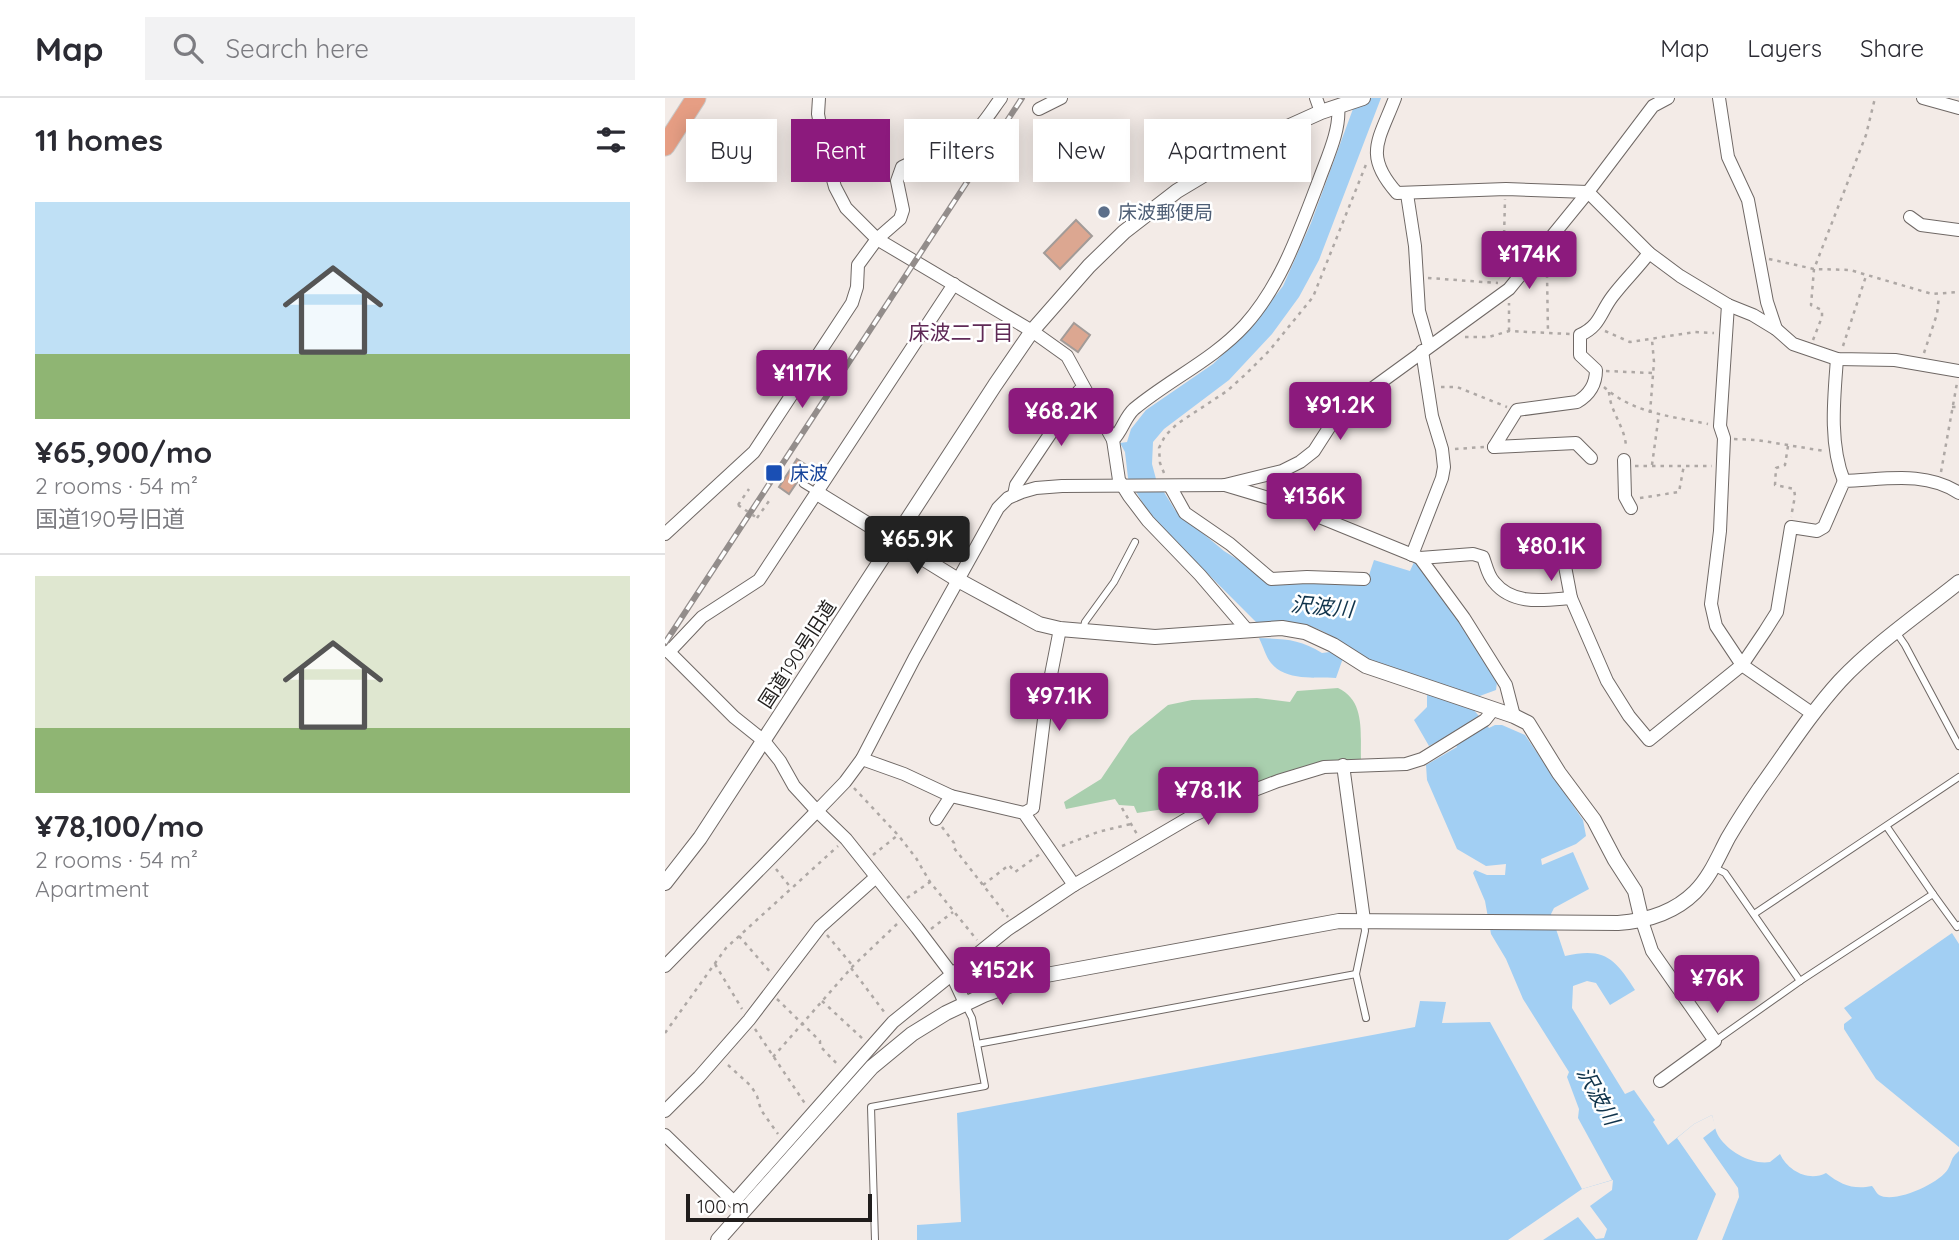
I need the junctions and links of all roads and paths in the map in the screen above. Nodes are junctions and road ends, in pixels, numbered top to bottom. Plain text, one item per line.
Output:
1 (696, 98) edge
2 (819, 98) edge
3 (1001, 98) edge
4 (1061, 98) edge
5 (1395, 98) edge
6 (1668, 98) edge
7 (1720, 98) edge
8 (1875, 98) edge
9 (1923, 98) edge
10 (1351, 102) edge
11 (1652, 102) edge
12 (1318, 105) edge
13 (1959, 108) edge
14 (1039, 109) dead end
15 (665, 146) edge
16 (1374, 152) junction
17 (1506, 188) junction
18 (1588, 192) junction
19 (1407, 194) junction
20 (1910, 217) dead end
21 (1959, 230) edge
22 (877, 239) junction
23 (1649, 253) junction
24 (1759, 260) junction
25 (1531, 264) junction
26 (1814, 269) junction
27 (1866, 276) junction
28 (1416, 279) junction
29 (954, 284) junction
30 (1509, 289) junction
31 (1959, 292) edge
32 (1939, 295) junction
33 (1728, 305) junction
34 (1595, 326) junction
35 (1776, 329) junction
36 (1033, 331) junction
37 (1509, 331) junction
38 (1548, 333) junction
39 (1725, 333) junction
40 (1580, 335) junction
41 (1445, 337) junction
42 (1652, 340) junction
43 (1426, 349) junction
44 (1809, 350) junction
45 (1838, 359) junction
46 (1920, 363) junction
47 (1959, 371) edge
48 (1653, 373) junction
49 (1596, 375) junction
50 (1428, 387) junction
51 (1084, 388) junction
52 (1609, 392) junction
53 (1952, 407) junction
54 (1959, 407) edge
55 (1517, 410) junction
56 (1650, 413) junction
57 (1659, 414) junction
58 (1722, 432) junction
59 (1117, 436) junction
60 (1788, 446) junction
61 (1493, 447) junction
62 (1441, 449) junction
63 (1836, 452) junction
64 (1591, 458) dead end
65 (1624, 464) junction
66 (1653, 465) junction
67 (1684, 466) junction
68 (1723, 466) junction
69 (1844, 481) junction
70 (1938, 482) junction
71 (803, 484) dead end
72 (1225, 485) junction
73 (1125, 486) junction
74 (1168, 486) junction
75 (750, 489) dead end
76 (817, 493) junction
77 (1959, 493) edge
78 (1014, 495) junction
79 (769, 501) dead end
80 (1628, 504) joint
81 (1791, 527) junction
82 (665, 534) edge
83 (894, 541) junction
84 (1135, 542) dead end
85 (1416, 556) junction
86 (1564, 561) dead end
87 (1364, 579) dead end
88 (958, 580) junction
89 (1959, 582) edge
90 (1571, 598) junction
91 (1060, 628) junction
92 (1083, 631) junction
93 (1248, 631) junction
94 (1896, 632) junction
95 (667, 650) edge
96 (1742, 665) junction
97 (1813, 714) junction
98 (1489, 715) junction
99 (1514, 716) junction
100 (764, 741) junction
101 (1959, 746) edge
102 (862, 759) junction
103 (1343, 765) junction
104 (1959, 778) edge
105 (845, 782) junction
106 (951, 796) junction
107 (1122, 807) dead end
108 (817, 811) junction
109 (1024, 813) junction
110 (936, 819) joint
111 (1887, 827) junction
112 (898, 835) junction
113 (846, 839) junction
114 (1143, 845) junction
115 (768, 859) junction
116 (864, 862) junction
117 (1713, 867) junction
118 (876, 877) junction
119 (930, 882) junction
120 (665, 883) edge
121 (1074, 885) junction
122 (791, 888) junction
123 (1933, 894) junction
124 (902, 910) junction
125 (953, 912) junction
126 (1755, 914) junction
127 (1364, 920) junction
128 (1642, 922) junction
129 (1014, 925) junction
130 (1959, 925) edge
131 (820, 927) junction
132 (922, 935) junction
133 (739, 936) junction
134 (983, 948) junction
135 (715, 964) junction
136 (665, 966) edge
137 (852, 967) junction
138 (951, 973) junction
139 (1356, 974) junction
140 (779, 981) junction
141 (1800, 981) junction
142 (770, 992) junction
143 (822, 1001) junction
144 (965, 1003) junction
145 (1366, 1018) dead end
146 (749, 1020) junction
147 (893, 1022) junction
148 (802, 1024) junction
149 (666, 1031) edge
150 (1715, 1041) junction
151 (977, 1044) junction
152 (871, 1046) junction
153 (717, 1055) junction
154 (773, 1057) junction
155 (846, 1074) junction
156 (1660, 1081) dead end
157 (665, 1111) edge
158 (811, 1112) junction
159 (665, 1135) edge
160 (785, 1143) junction
161 (718, 1240) edge
162 (875, 1240) edge

1 - 15 highway
2 - 22 street
3 - 22 street
4 - 14 street
5 - 16 street
6 - 11 street
7 - 24 street
8 - 26 path
9 - 13 street
10 - 12 street, 国道190号旧道
10 - 59 street
11 - 18 street
12 - 36 street, 国道190号旧道
16 - 19 street
16 - 74 path
17 - 18 street
17 - 19 street
17 - 28 path
18 - 23 street
18 - 25 street
19 - 28 street
20 - 21 street
22 - 29 street
22 - 82 street
23 - 33 street
23 - 34 street
24 - 26 path
24 - 35 street
25 - 30 street
25 - 38 path
26 - 27 path
26 - 44 path
27 - 32 path
27 - 45 path
28 - 43 street
29 - 36 street
29 - 76 street
30 - 37 path
30 - 41 street
31 - 32 path
32 - 46 path
33 - 35 street
33 - 39 street
34 - 40 street
34 - 42 path
35 - 44 street
36 - 51 street
36 - 83 street, 国道190号旧道
37 - 38 path
37 - 41 path
38 - 40 path
39 - 42 path
39 - 58 street
40 - 49 street
41 - 43 street
42 - 48 path
43 - 50 street
43 - 72 street
44 - 45 street
45 - 46 street
45 - 63 street
46 - 47 street
47 - 53 path
48 - 49 path
48 - 56 path
49 - 52 path
49 - 55 street
50 - 55 path
50 - 62 street
51 - 59 street
51 - 78 street
52 - 56 path
52 - 65 path
53 - 54 path
53 - 70 path
55 - 61 street
56 - 57 path
57 - 58 path
57 - 66 path
58 - 60 path
58 - 68 street
59 - 73 street
60 - 63 path
60 - 81 path
61 - 62 path
61 - 64 street
62 - 85 street
63 - 69 street
65 - 66 path
65 - 80 street
66 - 67 path
67 - 68 path
67 - 80 path
68 - 96 street
69 - 70 street
69 - 81 street
70 - 77 street
71 - 76 lane
72 - 74 street
72 - 85 street
73 - 74 street
73 - 78 street
73 - 93 street
74 - 87 street
75 - 79 path, bridge
76 - 83 street
76 - 95 street
78 - 88 street
81 - 96 street
83 - 88 street
83 - 100 street, 国道190号旧道
84 - 92 lane
85 - 90 street
85 - 99 street
86 - 90 street
88 - 91 street
88 - 102 street
89 - 94 street
90 - 96 street
91 - 92 street
91 - 109 street
92 - 93 street
93 - 98 street
94 - 97 street
94 - 101 lane
95 - 100 street
96 - 97 street
97 - 117 street
98 - 99 street
98 - 103 street
99 - 128 street
100 - 108 street
100 - 120 street, 国道190号旧道
102 - 105 street
102 - 106 street
103 - 114 street
103 - 127 street
104 - 111 lane
105 - 108 street
105 - 112 path
106 - 109 street
106 - 110 street
107 - 114 path
108 - 113 street
108 - 115 street
109 - 121 street
110 - 129 path
111 - 123 lane
111 - 126 lane
112 - 116 path
112 - 119 path
113 - 116 street
113 - 122 path
114 - 121 street
115 - 122 path
115 - 136 street
116 - 118 street
117 - 126 lane
117 - 128 street
118 - 124 street
118 - 131 street
119 - 124 path
119 - 125 path
121 - 129 street
122 - 133 path
123 - 130 lane
123 - 141 lane
124 - 132 street
124 - 137 path
125 - 132 path
125 - 134 path
126 - 141 lane
127 - 128 street
127 - 139 lane
127 - 144 street
128 - 150 street
129 - 134 street
131 - 137 path
131 - 140 street
132 - 138 street
133 - 135 path
133 - 140 path
134 - 138 street
135 - 146 path
135 - 149 path
137 - 143 path
137 - 147 path
138 - 144 street
138 - 147 street
139 - 145 lane
139 - 151 lane
140 - 142 street
141 - 150 lane
142 - 146 street
142 - 148 path
143 - 148 path
143 - 152 path
144 - 151 lane
144 - 161 street
146 - 153 street
146 - 154 path
147 - 152 street
148 - 154 path
148 - 155 path
150 - 156 street
151 - 162 lane
152 - 155 street
153 - 157 street
153 - 160 path
154 - 158 path
155 - 158 street
158 - 160 street
159 - 160 street

